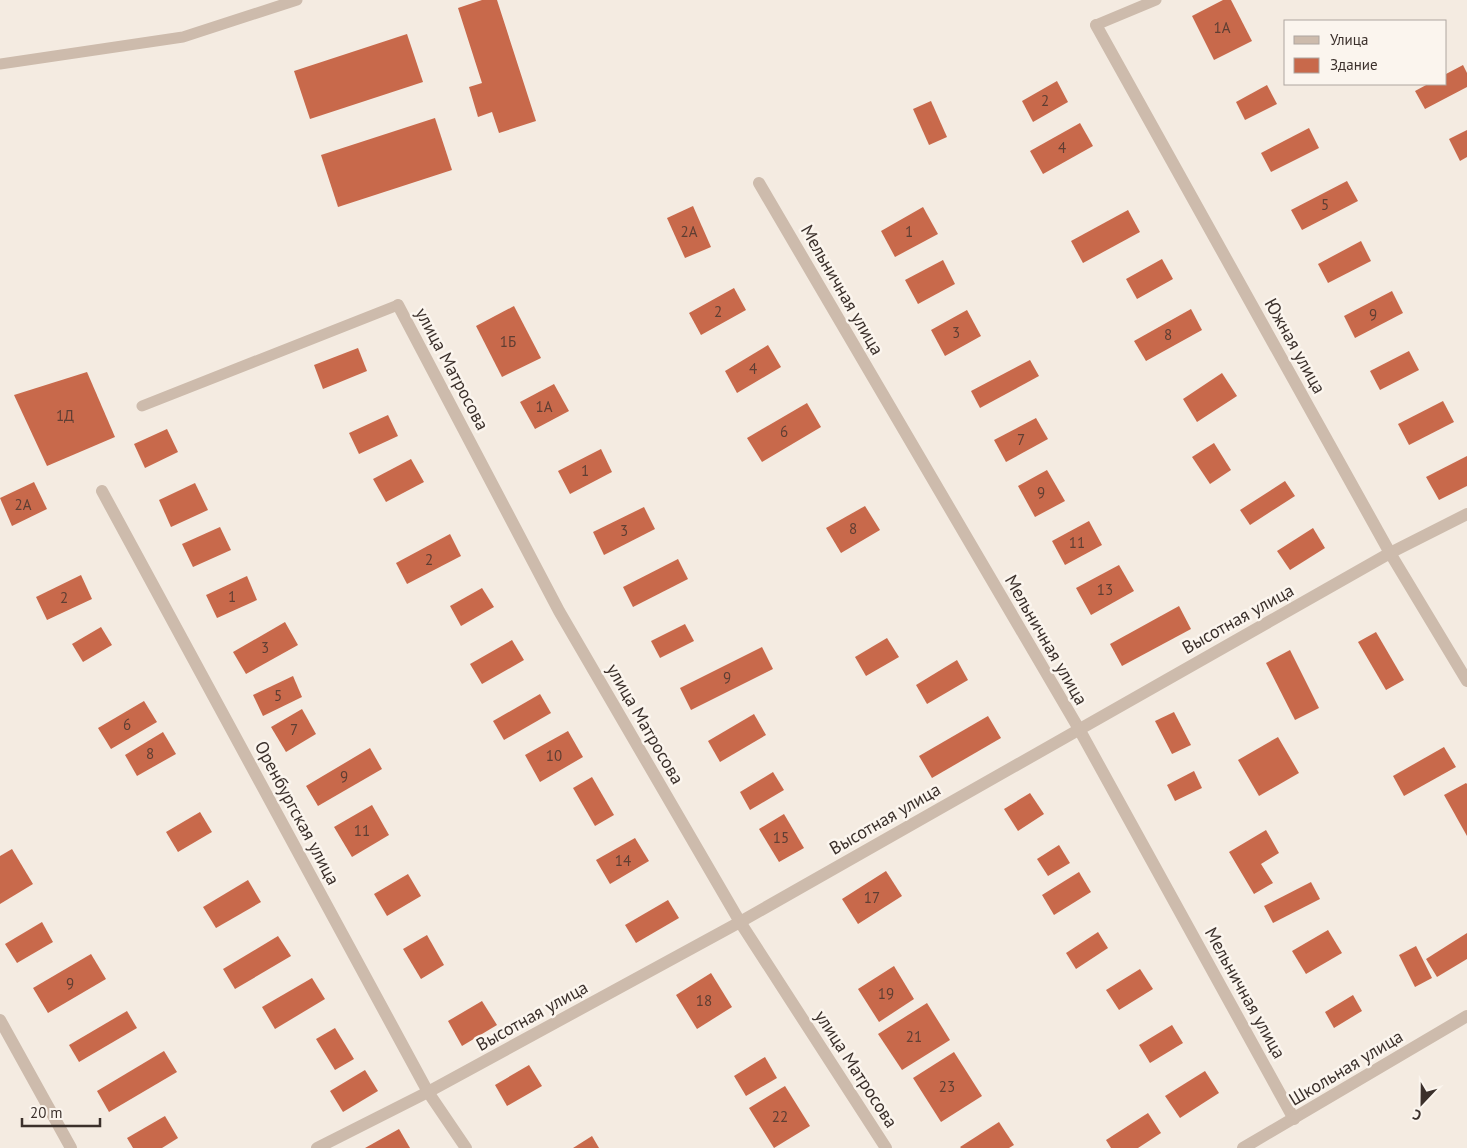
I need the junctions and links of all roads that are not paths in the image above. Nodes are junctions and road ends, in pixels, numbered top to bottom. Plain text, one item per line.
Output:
1 (297, 0) edge
2 (1156, 0) edge
3 (1096, 25) joint
4 (0, 64) edge
5 (759, 183) dead end
6 (398, 305) joint
7 (142, 406) dead end
8 (102, 491) dead end
9 (1467, 514) edge
10 (1390, 554) junction
11 (1467, 681) edge
12 (1079, 729) junction
13 (740, 922) junction
14 (1467, 1016) edge
15 (0, 1020) edge
16 (428, 1092) junction
17 (1294, 1119) junction
18 (71, 1148) edge
19 (317, 1148) edge
20 (466, 1148) edge
21 (886, 1148) edge
22 (1243, 1148) edge

1 - 4 lane
2 - 3 lane
3 - 10 street, Южная улица
5 - 12 street, Мельничная улица
6 - 7 lane
6 - 13 street, улица Матросова
8 - 16 street, Оренбургская улица
9 - 10 street, Высотная улица
10 - 11 street, Южная улица
10 - 12 street, Высотная улица
12 - 13 street, Высотная улица
12 - 17 street, Мельничная улица
13 - 16 street, Высотная улица
13 - 21 street, улица Матросова
14 - 17 street, Школьная улица
15 - 18 street
16 - 19 street, Высотная улица
16 - 20 street, Оренбургская улица
17 - 22 street, Школьная улица

